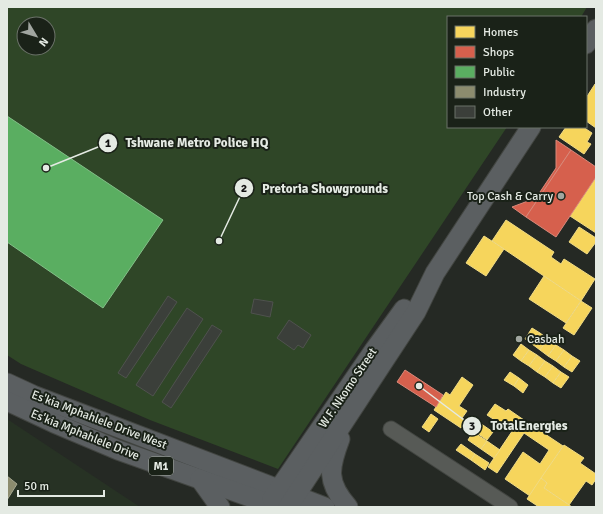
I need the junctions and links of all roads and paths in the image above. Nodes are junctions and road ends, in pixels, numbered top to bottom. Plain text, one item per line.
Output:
1 (596, 29) edge
2 (587, 43) edge
3 (587, 46) edge
4 (596, 52) edge
5 (530, 128) edge
6 (435, 273) junction
7 (7, 383) edge
8 (7, 401) edge
9 (349, 414) junction
10 (391, 429) dead end
11 (200, 479) junction
12 (280, 501) edge
13 (220, 507) edge
14 (325, 507) edge
15 (348, 507) edge
16 (510, 507) edge

1 - 2 main road
3 - 4 street
5 - 6 main road, W.F. Nkomo Street
6 - 9 main road, W.F. Nkomo Street
6 - 12 main road, W.F. Nkomo Street
7 - 12 main road, Es'kia Mphahlele Drive West / M1
8 - 11 main road, Es'kia Mphahlele Drive / M1
9 - 12 main road, W.F. Nkomo Street
9 - 15 main road
10 - 16 street
11 - 12 main road, Es'kia Mphahlele Drive / M1
11 - 13 main road
12 - 14 main road, Es'kia Mphahlele Drive West / M1

